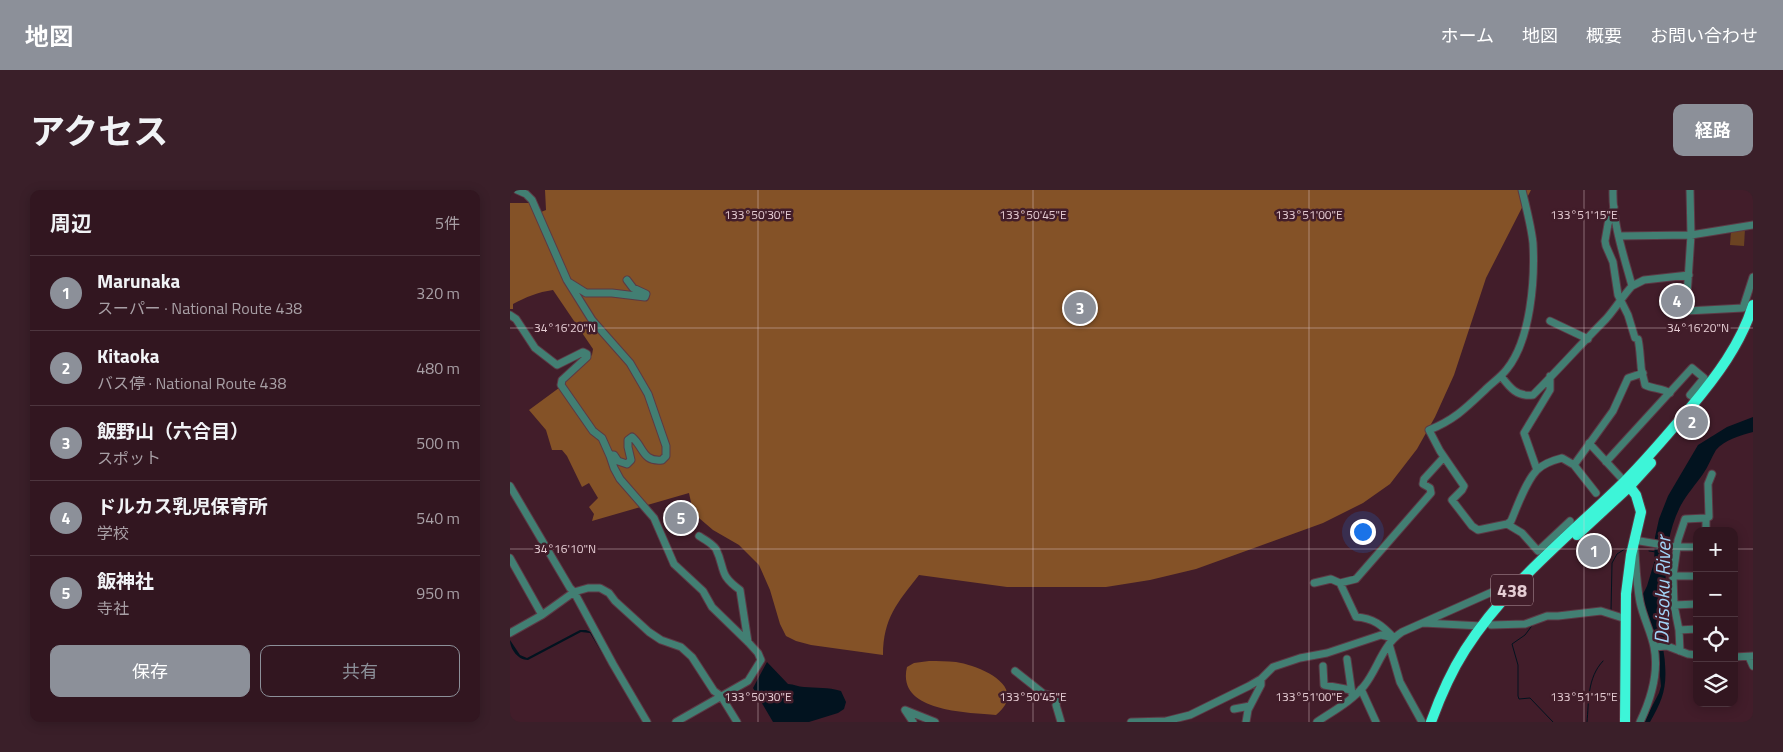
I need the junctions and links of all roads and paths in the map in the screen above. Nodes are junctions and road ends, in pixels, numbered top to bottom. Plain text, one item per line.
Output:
1 (517, 190) edge
2 (1522, 190) edge
3 (1613, 190) edge
4 (1690, 190) edge
5 (1614, 207) junction
6 (1753, 225) edge
7 (1691, 235) junction
8 (1620, 236) junction
9 (1689, 275) junction
10 (1753, 278) edge
11 (566, 280) junction
12 (627, 280) dead end
13 (1632, 286) junction
14 (1620, 298) junction
15 (1752, 311) edge
16 (510, 314) edge
17 (1550, 321) dead end
18 (1753, 324) edge
19 (1588, 339) junction
20 (1643, 373) junction
21 (1501, 376) junction
22 (1550, 376) junction
23 (1670, 393) junction
24 (1697, 400) junction
25 (1589, 443) junction
26 (610, 456) junction
27 (1444, 457) junction
28 (1606, 462) junction
29 (1574, 465) junction
30 (1537, 470) junction
31 (1712, 474) dead end
32 (1627, 484) junction
33 (510, 486) edge
34 (1596, 493) dead end
35 (1706, 518) junction
36 (1570, 521) dead end
37 (1507, 524) junction
38 (1706, 527) edge
39 (700, 536) dead end
40 (1634, 540) junction
41 (1560, 541) junction
42 (1676, 547) junction
43 (1693, 547) edge
44 (510, 558) edge
45 (1674, 576) junction
46 (1693, 576) edge
47 (1314, 583) dead end
48 (1340, 583) junction
49 (574, 592) junction
50 (1512, 595) junction
51 (1693, 604) edge
52 (1674, 605) junction
53 (542, 615) junction
54 (1626, 620) junction
55 (1423, 623) junction
56 (1486, 625) junction
57 (1693, 629) edge
58 (1679, 630) junction
59 (510, 633) edge
60 (1391, 641) junction
61 (748, 642) junction
62 (1655, 647) junction
63 (1680, 651) junction
64 (1693, 655) edge
65 (1751, 656) edge
66 (1738, 657) edge
67 (1347, 660) dead end
68 (1323, 666) dead end
69 (1753, 666) edge
70 (1015, 671) dead end
71 (1261, 679) junction
72 (1361, 689) junction
73 (1352, 694) junction
74 (721, 696) junction
75 (1250, 706) junction
76 (1234, 709) dead end
77 (1246, 721) edge
78 (647, 722) edge
79 (676, 722) edge
80 (736, 722) edge
81 (913, 722) edge
82 (935, 722) edge
83 (1061, 722) edge
84 (1131, 722) edge
85 (1236, 722) edge
86 (1317, 722) edge
87 (1376, 722) edge
88 (1422, 722) edge
89 (1432, 722) edge
90 (1437, 722) edge
91 (1625, 722) edge
92 (1640, 722) edge

1 - 11 street
2 - 21 street
3 - 5 street
4 - 7 street
5 - 8 street
5 - 14 street
6 - 7 street
7 - 8 street
7 - 9 street
8 - 13 street
9 - 10 street
9 - 13 street
11 - 12 street
11 - 26 street
13 - 14 street
14 - 19 street
14 - 20 street
15 - 24 highway, 438
16 - 26 street
17 - 19 street
18 - 32 highway, 438
19 - 22 street
20 - 23 street
20 - 25 street
21 - 22 street
21 - 27 street
22 - 30 street
23 - 24 street
23 - 28 street
24 - 32 highway, 438
25 - 28 street
25 - 29 street
26 - 61 street
27 - 37 street
27 - 48 street
28 - 32 street
29 - 30 street
29 - 34 street
30 - 37 street
31 - 35 street
32 - 40 highway
32 - 41 highway, 438
33 - 49 street
35 - 38 street
35 - 42 street
36 - 41 street
37 - 41 street
39 - 61 street
40 - 42 street
40 - 54 highway
40 - 62 street
41 - 50 highway, 438
42 - 43 street
42 - 45 street
44 - 53 street
45 - 46 street
45 - 52 street
47 - 48 street
48 - 60 street
49 - 53 street
49 - 74 street
49 - 78 street
50 - 55 street
50 - 56 highway, 438
51 - 52 street
52 - 58 street
53 - 59 street
54 - 56 street
54 - 91 highway
55 - 56 street
55 - 60 street
56 - 89 highway, 438
56 - 90 highway, 438
57 - 58 street
58 - 63 street
60 - 71 street
60 - 72 street
60 - 88 street
61 - 74 street
62 - 63 street
62 - 92 street
63 - 64 street
65 - 66 street
65 - 69 street
67 - 73 street
68 - 73 street
70 - 83 street
71 - 75 street
71 - 84 street
72 - 73 street
72 - 87 street
73 - 86 street
74 - 79 street
74 - 80 street
75 - 76 street
75 - 77 street
77 - 85 street
81 - 82 street

